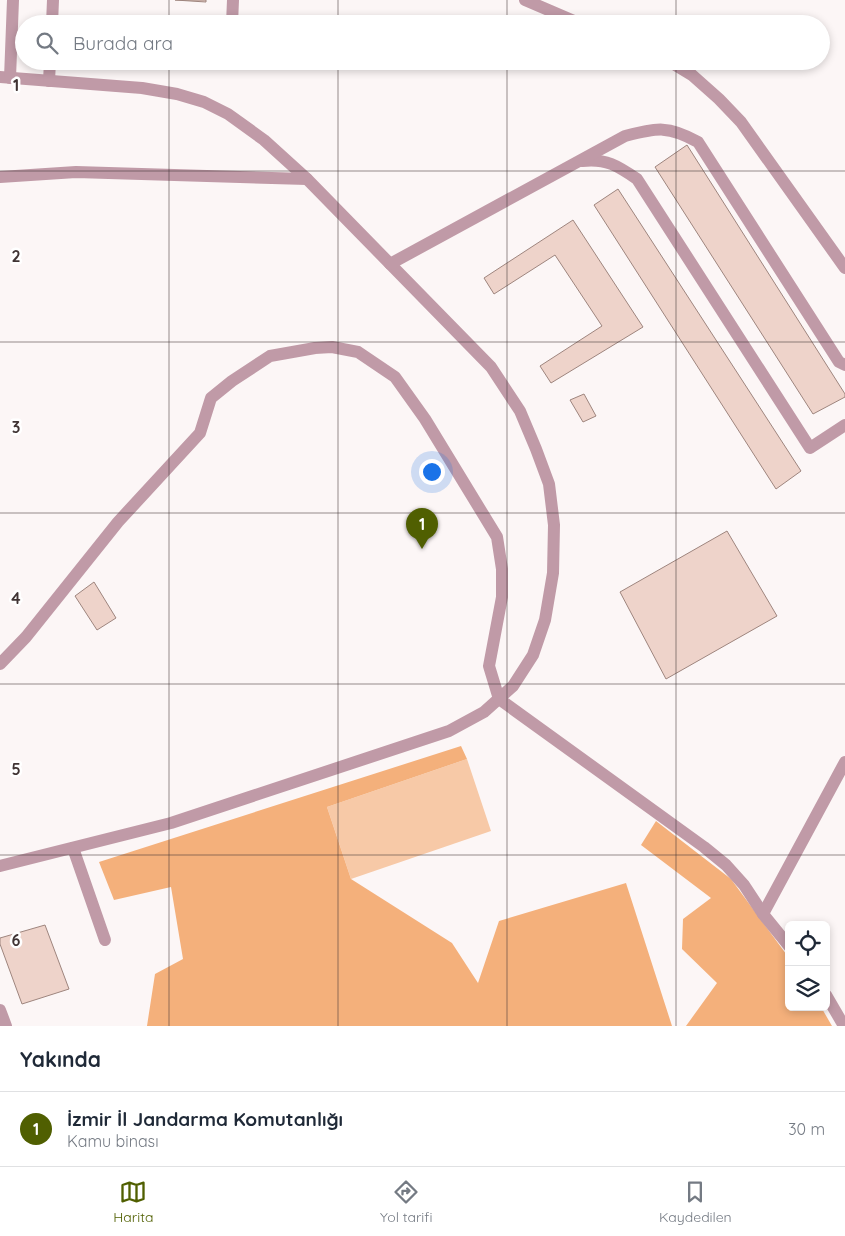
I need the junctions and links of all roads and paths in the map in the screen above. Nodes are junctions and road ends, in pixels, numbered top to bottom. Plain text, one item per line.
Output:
1 (13, 0) edge
2 (53, 0) edge
3 (233, 0) edge
4 (525, 0) edge
5 (52, 15) edge
6 (232, 15) edge
7 (560, 15) edge
8 (6, 31) edge
9 (50, 70) edge
10 (684, 70) edge
11 (5, 77) edge
12 (50, 81) junction
13 (577, 161) junction
14 (0, 176) edge
15 (307, 179) junction
16 (390, 264) junction
17 (845, 268) edge
18 (845, 365) edge
19 (845, 425) edge
20 (0, 664) edge
21 (499, 699) junction
22 (845, 762) edge
23 (73, 848) junction
24 (0, 866) edge
25 (763, 914) junction
26 (105, 940) dead end
27 (785, 941) edge
28 (830, 1002) edge
29 (0, 1010) edge
30 (6, 1026) edge
31 (844, 1026) edge

1 - 8 lane
2 - 5 lane
3 - 6 lane
4 - 7 lane
8 - 11 lane
9 - 12 lane
10 - 17 lane
11 - 12 lane
12 - 15 lane
13 - 16 lane
13 - 18 lane
13 - 19 lane
14 - 15 lane
15 - 16 lane
16 - 21 lane
20 - 21 lane
21 - 23 lane
21 - 25 lane
22 - 25 lane
23 - 24 lane
23 - 26 lane
25 - 27 lane
28 - 31 lane
29 - 30 lane

